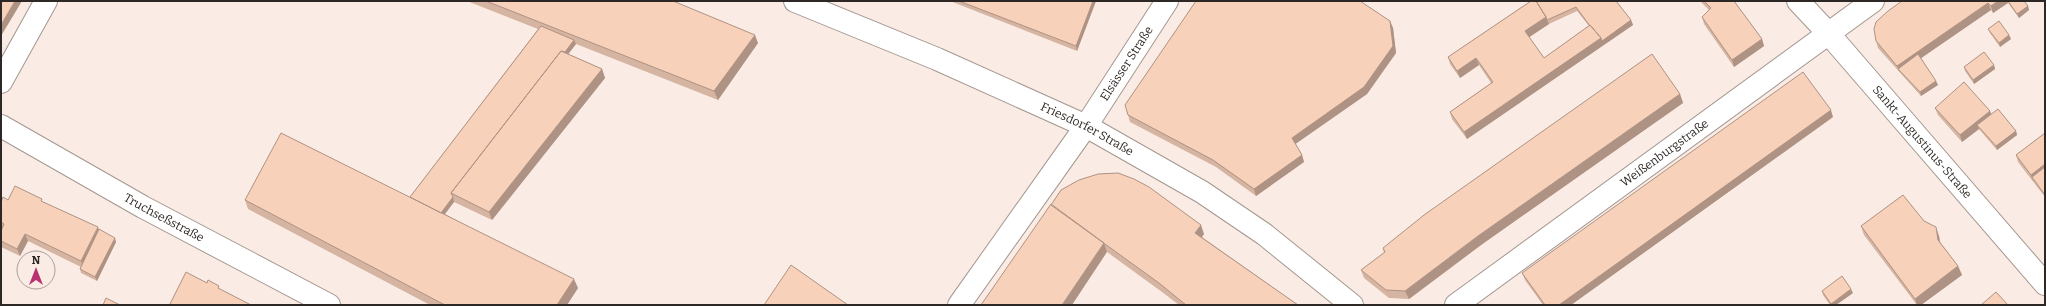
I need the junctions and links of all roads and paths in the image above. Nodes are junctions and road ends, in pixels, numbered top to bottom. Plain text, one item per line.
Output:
1 (46, 1) edge
2 (795, 1) edge
3 (1167, 1) edge
4 (1798, 1) edge
5 (1873, 1) edge
6 (1828, 33) junction
7 (1, 82) edge
8 (1, 126) edge
9 (1086, 126) junction
10 (2045, 284) edge
11 (329, 305) edge
12 (959, 305) edge
13 (1352, 305) edge
14 (1456, 305) edge

1 - 7 street
2 - 9 street, Friesdorfer Straße
3 - 9 street, Elsässer Straße
4 - 6 street, Sankt-Augustinus-Straße
5 - 6 street, Weißenburgstraße
6 - 10 street, Sankt-Augustinus-Straße
6 - 14 street, Weißenburgstraße
8 - 11 street, Truchseßstraße
9 - 12 street, Elsässer Straße
9 - 13 street, Friesdorfer Straße

